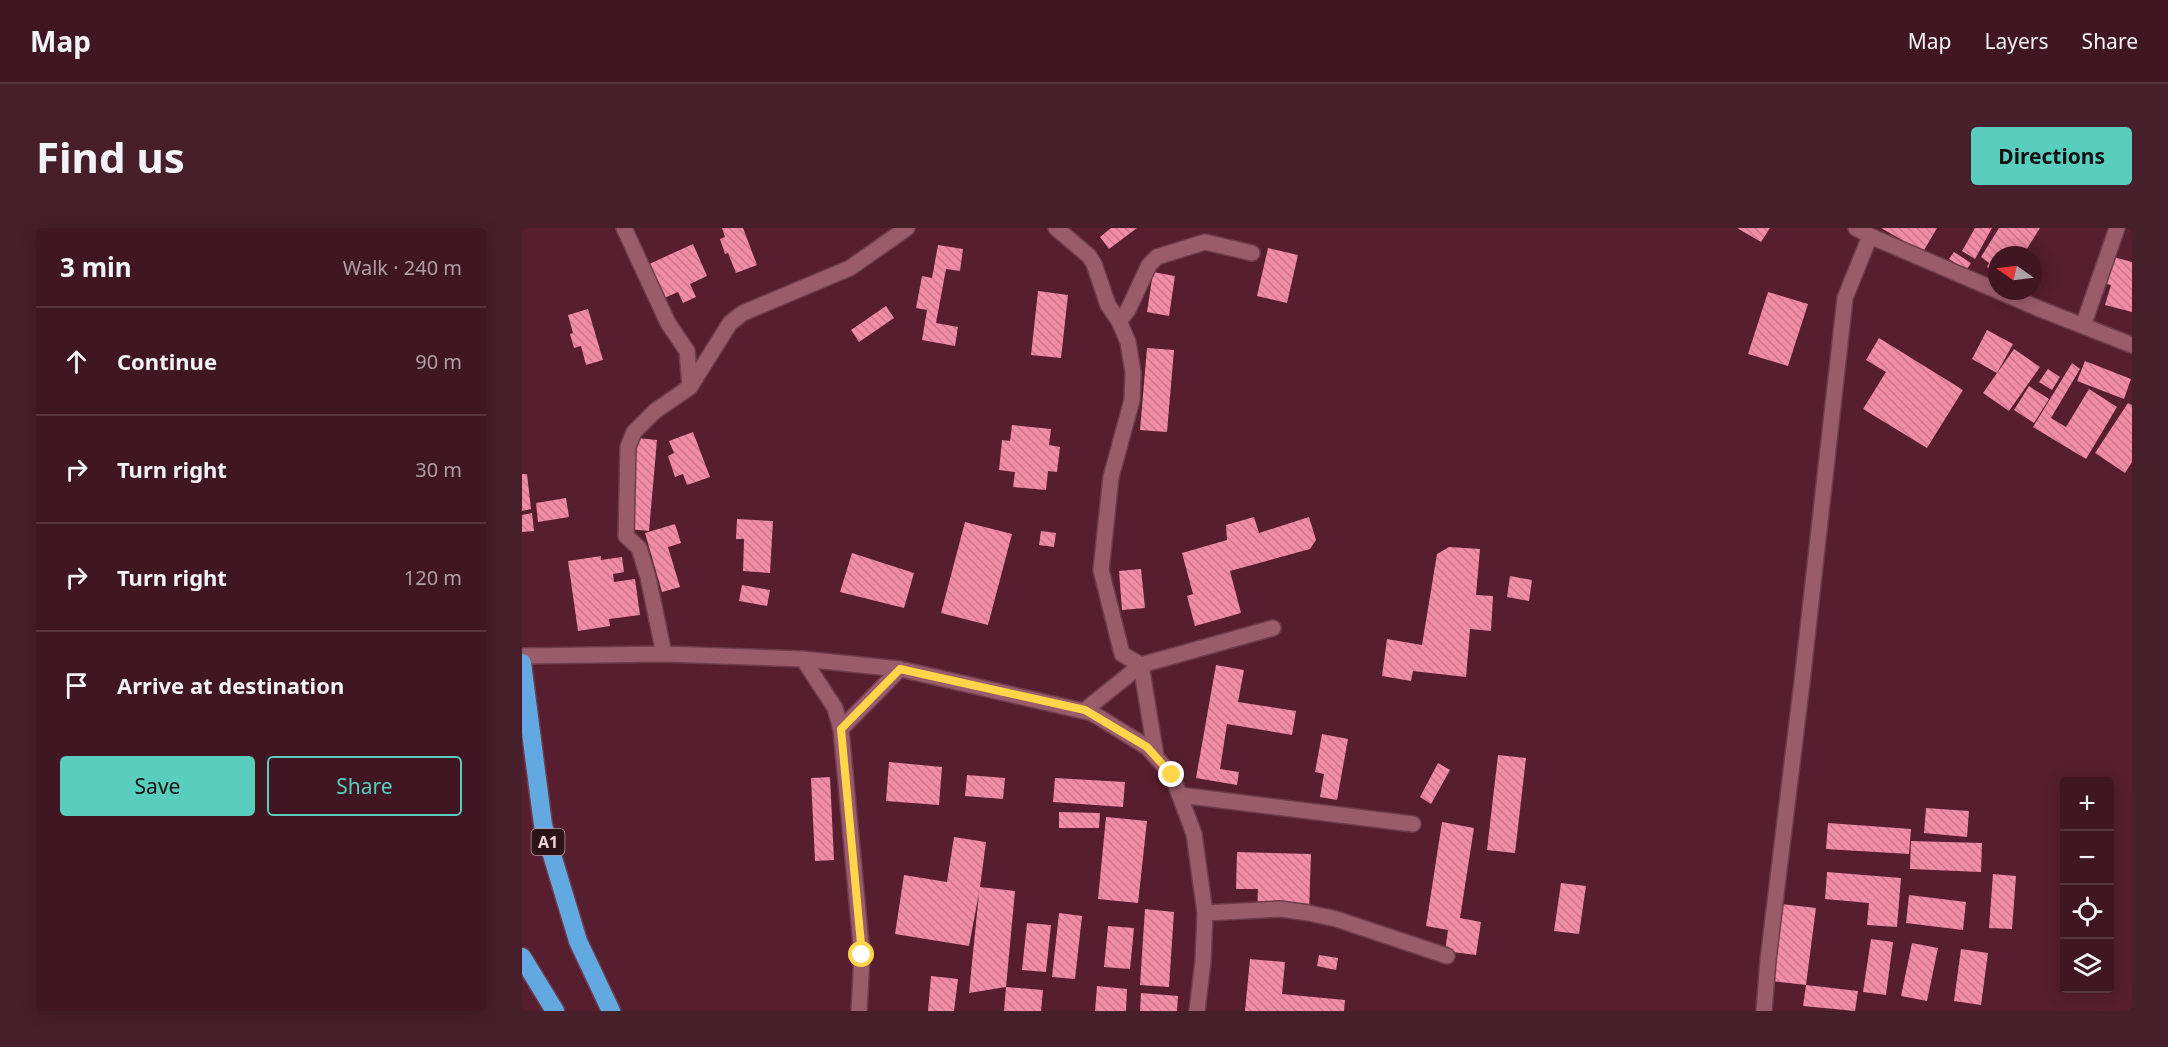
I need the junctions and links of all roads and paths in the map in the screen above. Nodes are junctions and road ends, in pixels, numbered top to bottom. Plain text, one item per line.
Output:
1 (624, 228) edge
2 (907, 228) edge
3 (1056, 228) edge
4 (1856, 228) edge
5 (2117, 228) edge
6 (1870, 236) junction
7 (1252, 253) dead end
8 (1119, 321) junction
9 (2083, 326) junction
10 (2132, 345) edge
11 (690, 387) junction
12 (1273, 628) dead end
13 (664, 654) junction
14 (522, 656) edge
15 (803, 659) junction
16 (522, 663) edge
17 (1141, 665) junction
18 (900, 669) junction
19 (1085, 710) junction
20 (841, 729) junction
21 (1156, 757) junction
22 (1180, 795) junction
23 (1413, 824) dead end
24 (1205, 913) junction
25 (1447, 956) dead end
26 (522, 957) edge
27 (555, 1011) edge
28 (611, 1011) edge
29 (859, 1011) edge
30 (1197, 1011) edge
31 (1764, 1011) edge

1 - 11 street
2 - 11 street
3 - 8 street
4 - 6 street
5 - 9 street
6 - 9 street
6 - 31 street
7 - 8 street
8 - 17 street
9 - 10 street
11 - 13 street
12 - 17 street
13 - 14 street
13 - 15 street
15 - 18 street
15 - 20 street
16 - 28 highway, A1
17 - 19 street
17 - 21 street
18 - 19 street
18 - 20 street
19 - 21 street
20 - 29 street
21 - 22 street
22 - 23 street
22 - 24 street
24 - 25 street
24 - 30 street
26 - 27 highway

